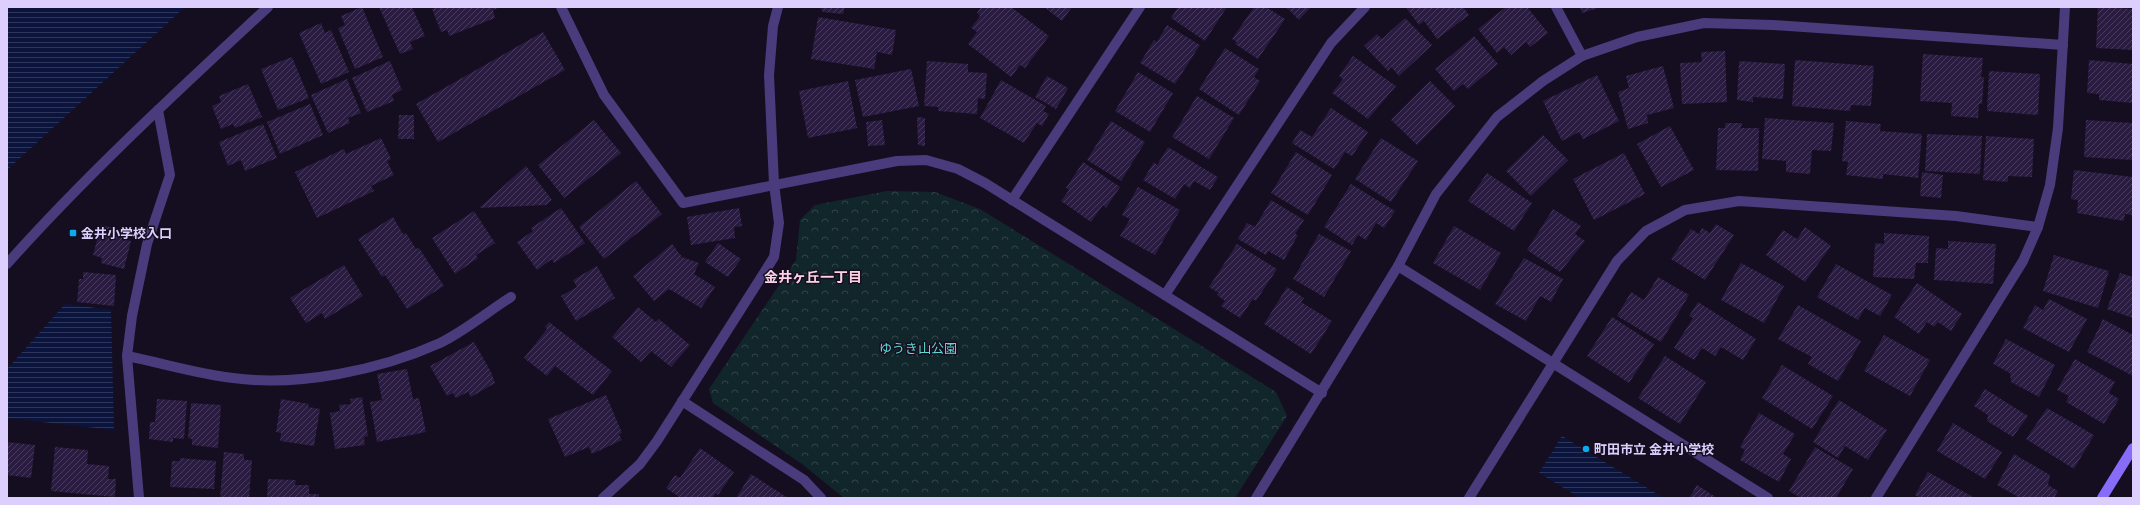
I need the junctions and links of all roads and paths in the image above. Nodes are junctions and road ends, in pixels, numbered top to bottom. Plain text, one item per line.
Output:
1 (268, 7) edge
2 (561, 7) edge
3 (778, 7) edge
4 (1140, 7) edge
5 (1365, 7) edge
6 (1556, 7) edge
7 (2065, 7) edge
8 (2063, 45) junction
9 (1582, 56) junction
10 (158, 110) junction
11 (774, 184) junction
12 (1012, 200) junction
13 (2038, 227) junction
14 (7, 264) edge
15 (1398, 266) junction
16 (1165, 295) junction
17 (511, 297) dead end
18 (127, 356) junction
19 (1554, 363) junction
20 (1322, 393) junction
21 (682, 401) junction
22 (2133, 448) edge
23 (138, 498) edge
24 (603, 498) edge
25 (821, 498) edge
26 (1256, 498) edge
27 (1469, 498) edge
28 (1768, 498) edge
29 (1876, 498) edge
30 (2102, 498) edge

1 - 10 street
2 - 11 street
3 - 11 street
4 - 12 street
5 - 16 street
6 - 9 street
7 - 8 street
8 - 9 street
8 - 13 street
9 - 15 street
10 - 14 street
10 - 18 street
11 - 12 street
11 - 21 street
12 - 16 street
13 - 19 street
13 - 29 street
15 - 19 street
15 - 20 street
16 - 20 street
17 - 18 street
18 - 23 street
19 - 27 street
19 - 28 street
20 - 26 street
21 - 24 street
21 - 25 street
22 - 30 street

